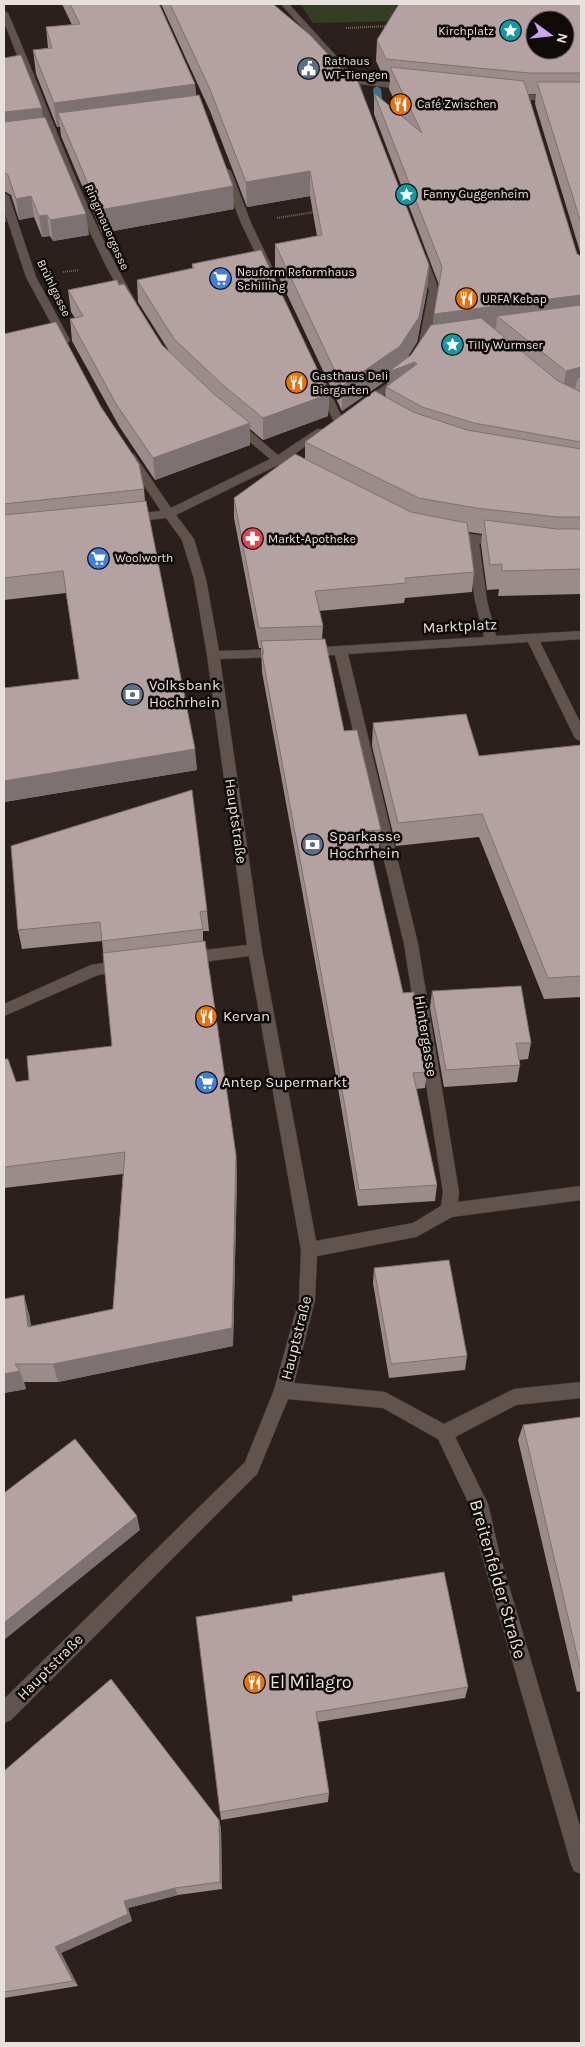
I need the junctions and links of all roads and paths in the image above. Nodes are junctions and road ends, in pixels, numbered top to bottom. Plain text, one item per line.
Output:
1 (285, 4) edge
2 (4, 14) edge
3 (399, 25) edge
4 (353, 27) dead end
5 (354, 81) junction
6 (421, 88) edge
7 (498, 96) edge
8 (581, 99) edge
9 (365, 108) edge
10 (222, 158) edge
11 (4, 196) edge
12 (323, 211) edge
13 (246, 223) junction
14 (417, 246) edge
15 (108, 265) junction
16 (31, 277) junction
17 (271, 277) edge
18 (139, 315) edge
19 (69, 348) edge
20 (317, 375) edge
21 (344, 416) junction
22 (227, 418) edge
23 (122, 442) edge
24 (278, 460) junction
25 (295, 469) edge
26 (169, 514) junction
27 (120, 519) edge
28 (439, 533) edge
29 (473, 539) junction
30 (508, 543) edge
31 (581, 635) edge
32 (532, 639) junction
33 (491, 641) junction
34 (341, 651) junction
35 (213, 655) junction
36 (581, 736) edge
37 (254, 950) junction
38 (176, 959) edge
39 (136, 964) edge
40 (4, 1010) edge
41 (581, 1193) edge
42 (449, 1210) junction
43 (309, 1250) junction
44 (283, 1390) junction
45 (581, 1390) edge
46 (444, 1433) junction
47 (4, 1713) edge
48 (581, 1864) edge

1 - 5 street
2 - 15 street, Ringmauergasse
3 - 4 path
5 - 6 street
5 - 9 street
7 - 8 street
10 - 13 street
11 - 16 street, Brühlgasse
12 - 13 path
13 - 17 street
14 - 21 street
15 - 16 path
15 - 18 street, Ringmauergasse
16 - 19 street, Brühlgasse
20 - 21 street
21 - 24 street
22 - 24 street
23 - 26 street
24 - 25 street
24 - 26 street
26 - 27 street
26 - 35 street, Hauptstraße
28 - 29 street
29 - 30 street
29 - 33 street
31 - 32 street, Marktplatz
32 - 33 street, Marktplatz
32 - 36 street
33 - 34 street, Marktplatz
34 - 35 street, Marktplatz
34 - 42 street, Hintergasse
35 - 37 street, Hauptstraße
37 - 38 street
37 - 43 street, Hauptstraße
39 - 40 street
41 - 42 street
42 - 43 street
43 - 44 street, Hauptstraße
44 - 46 street
44 - 47 street, Hauptstraße
45 - 46 street
46 - 48 street, Breitenfelder Straße

